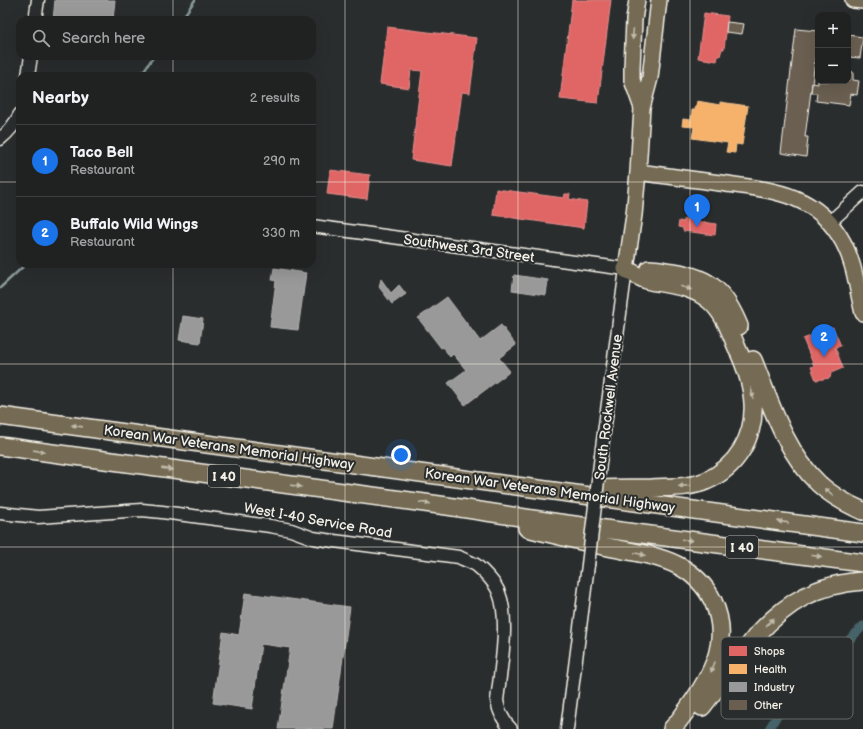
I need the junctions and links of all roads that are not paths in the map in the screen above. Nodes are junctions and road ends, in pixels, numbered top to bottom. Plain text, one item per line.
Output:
1 (38, 0) edge
2 (637, 0) edge
3 (659, 0) edge
4 (853, 0) edge
5 (863, 1) edge
6 (36, 16) edge
7 (30, 60) edge
8 (29, 72) edge
9 (642, 108) junction
10 (16, 122) edge
11 (0, 139) edge
12 (638, 172) junction
13 (863, 192) edge
14 (830, 222) junction
15 (316, 227) edge
16 (626, 269) junction
17 (863, 313) edge
18 (0, 416) edge
19 (0, 446) edge
20 (550, 490) junction
21 (447, 506) junction
22 (863, 511) edge
23 (0, 513) edge
24 (863, 533) edge
25 (863, 563) edge
26 (863, 581) edge
27 (755, 637) edge
28 (721, 682) edge
29 (511, 729) edge
30 (567, 729) edge
31 (672, 729) edge
32 (685, 729) edge

1 - 6 street
2 -> 9 main road
3 - 9 main road
4 - 5 main road
7 - 8 street
9 - 12 main road, South Rockwell Avenue
10 - 11 street
12 - 14 main road
12 - 16 main road, South Rockwell Avenue
13 - 14 street
14 - 17 main road
15 - 16 street, Southwest 3rd Street
16 -> 20 highway
22 -> 16 highway
16 - 30 street, South Rockwell Avenue, bridge
20 -> 18 highway, Korean War Veterans Memorial Highway / I 40
19 -> 21 highway, Korean War Veterans Memorial Highway / I 40
24 -> 20 highway, Korean War Veterans Memorial Highway / I 40
21 -> 25 highway, Korean War Veterans Memorial Highway / I 40
21 -> 31 highway
23 - 29 street, West I-40 Service Road
27 -> 26 highway
32 -> 28 highway

